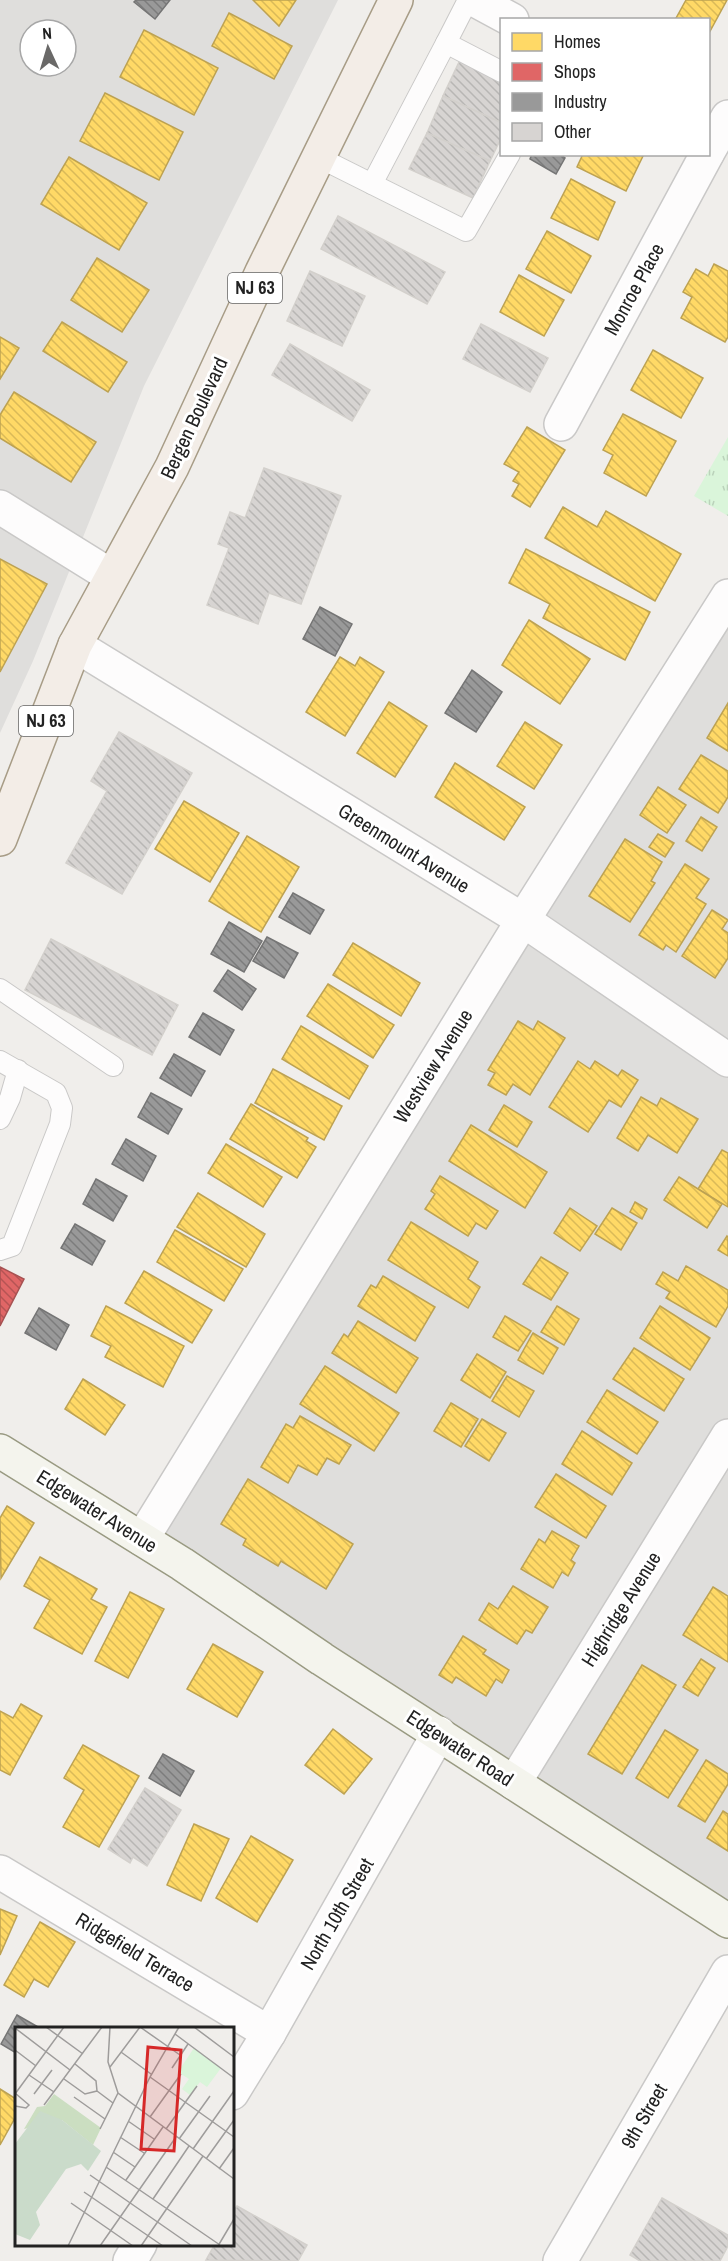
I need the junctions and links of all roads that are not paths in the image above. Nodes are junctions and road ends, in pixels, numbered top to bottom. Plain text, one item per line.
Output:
1 (396, 0) edge
2 (468, 0) edge
3 (475, 0) edge
4 (508, 18) edge
5 (446, 43) junction
6 (500, 71) edge
7 (509, 156) edge
8 (704, 156) edge
9 (318, 157) junction
10 (372, 184) junction
11 (561, 424) dead end
12 (0, 507) edge
13 (111, 576) junction
14 (728, 596) edge
15 (75, 645) junction
16 (0, 839) edge
17 (523, 920) junction
18 (0, 988) edge
19 (728, 1060) edge
20 (0, 1061) edge
21 (113, 1065) dead end
22 (18, 1070) junction
23 (0, 1119) edge
24 (0, 1250) edge
25 (728, 1436) edge
26 (0, 1451) edge
27 (142, 1539) junction
28 (194, 1573) joint
29 (439, 1733) junction
30 (514, 1783) junction
31 (0, 1872) edge
32 (728, 1921) edge
33 (728, 1972) edge
34 (269, 2032) junction
35 (234, 2090) edge
36 (139, 2246) edge
37 (130, 2261) edge
38 (560, 2261) edge

1 - 9 main road, Bergen Boulevard / NJ 63
2 - 5 lane
3 - 4 street
5 - 6 lane
5 - 10 lane
7 - 10 lane
8 - 11 street, Monroe Place
9 - 10 lane
9 - 13 main road, Bergen Boulevard / NJ 63
12 - 13 street
13 - 15 main road, Bergen Boulevard / NJ 63
14 - 17 street, Westview Avenue
15 - 16 main road, Bergen Boulevard / NJ 63
15 - 17 street, Greenmount Avenue
17 - 19 street, Greenmount Avenue
17 - 27 street, Westview Avenue
18 - 21 lane
20 - 22 lane
22 - 23 lane
22 - 24 lane
25 - 30 street, Highridge Avenue
26 - 27 street, Edgewater Avenue
27 - 28 street, Edgewater Avenue
28 - 29 street, Edgewater Road
29 - 30 street, Edgewater Road
29 - 34 street, North 10th Street
30 - 32 street, Edgewater Road
31 - 34 street, Ridgefield Terrace
33 - 38 street, 9th Street
34 - 35 street, North 10th Street
36 - 37 street

